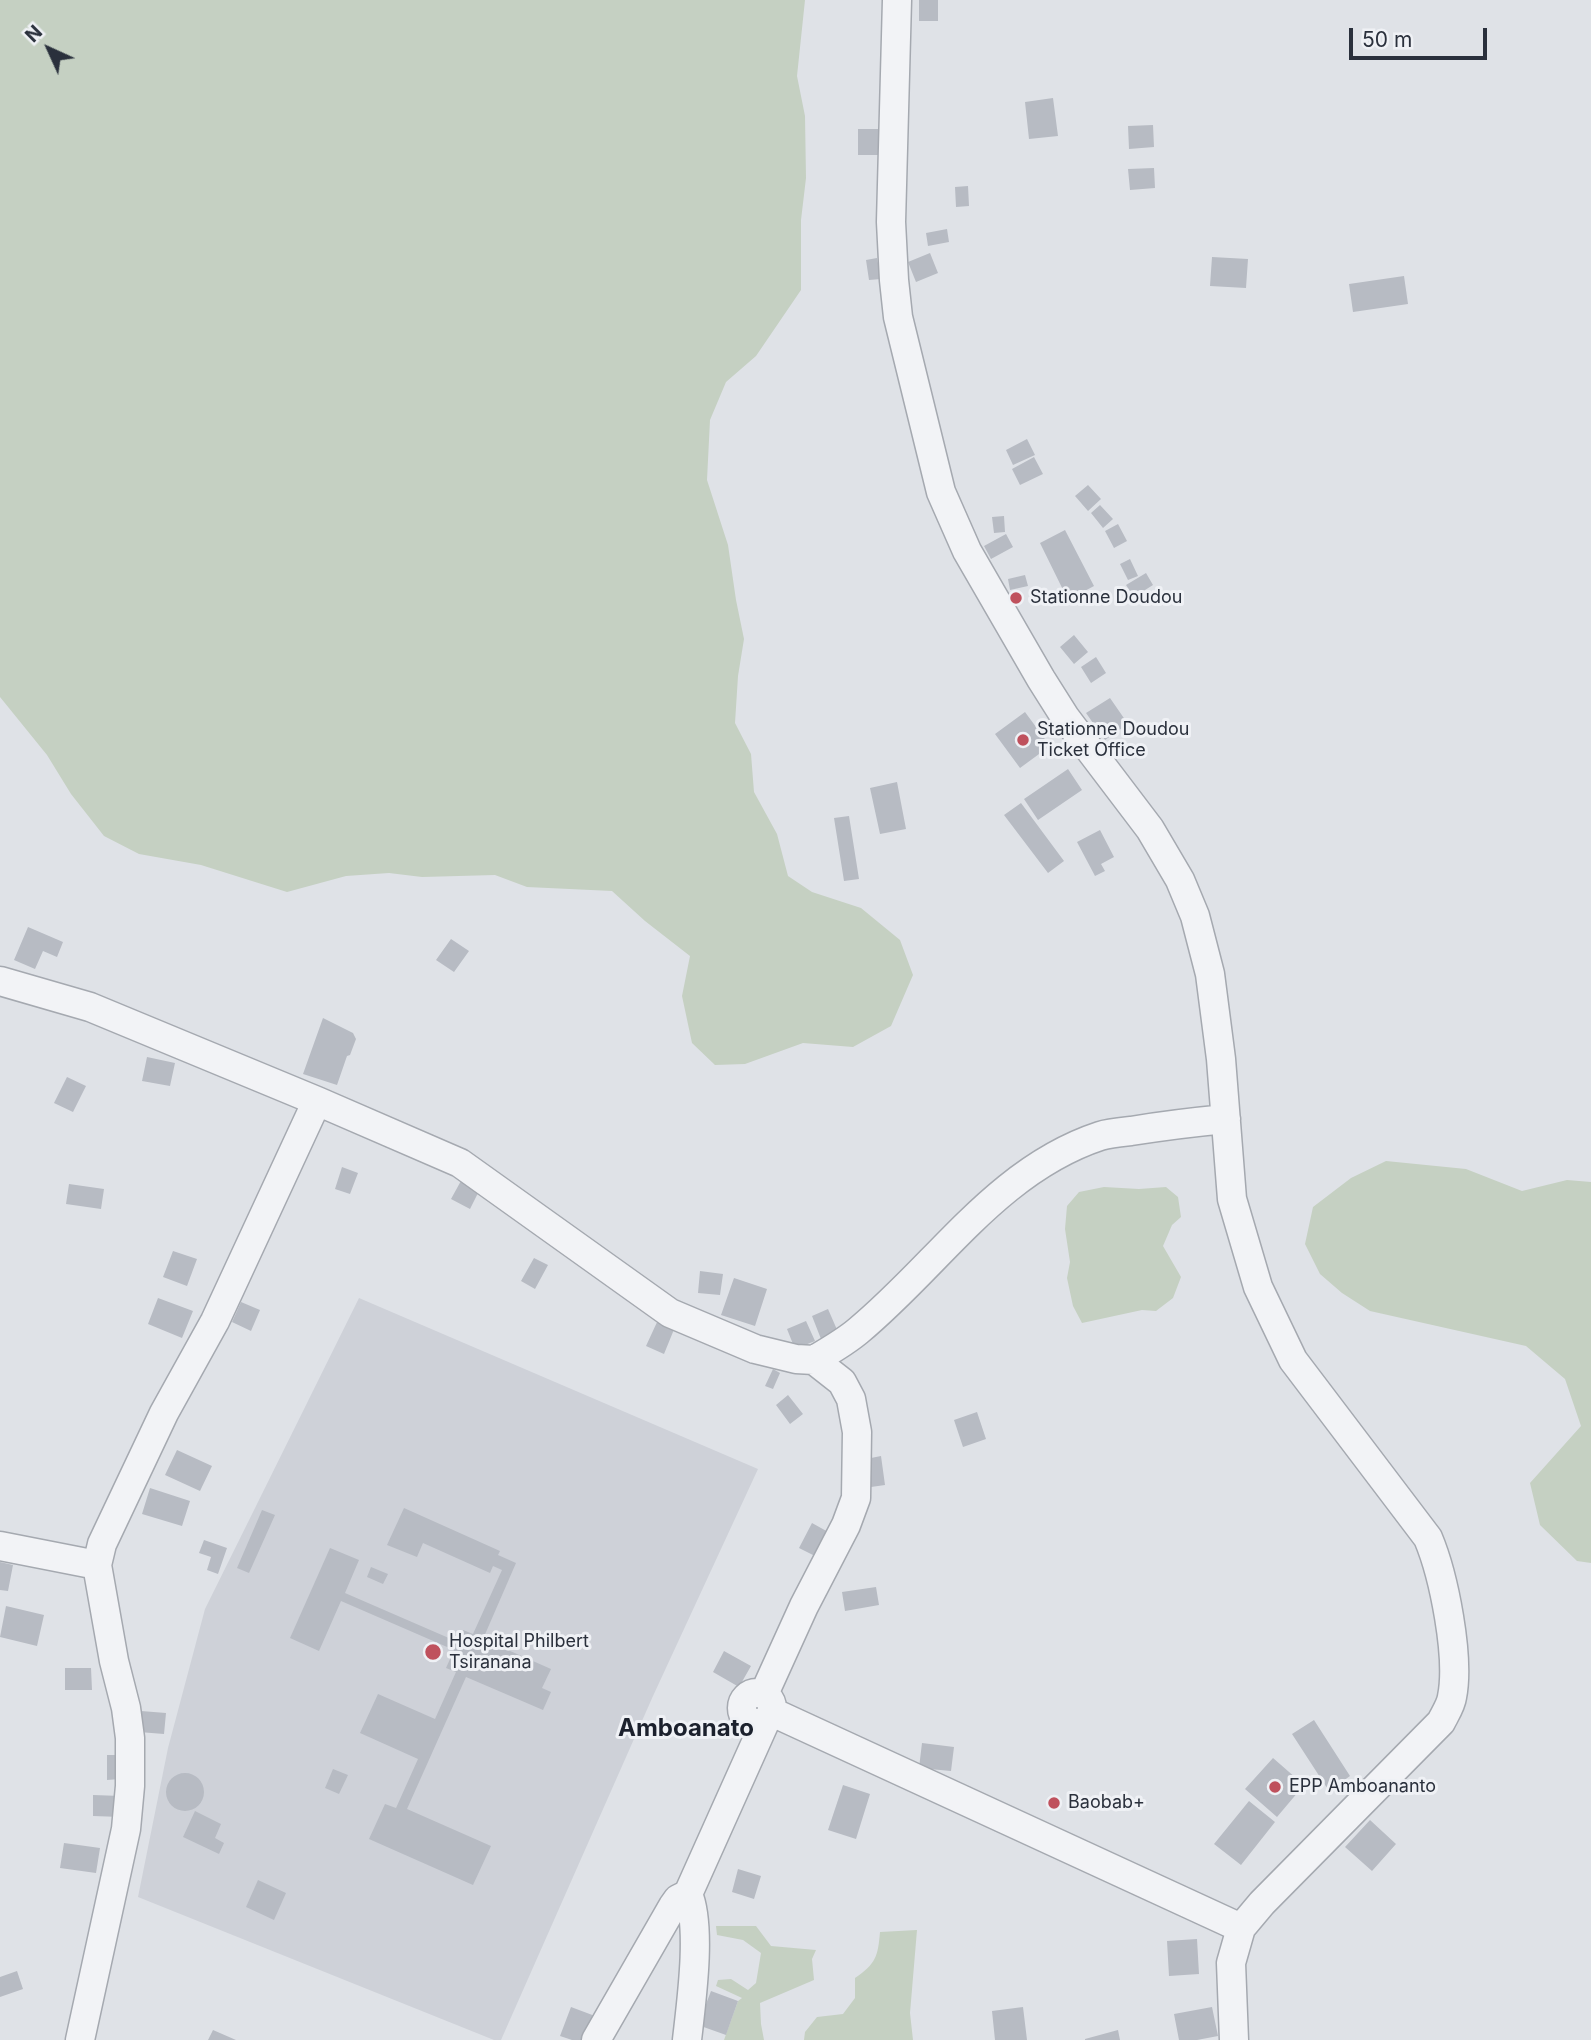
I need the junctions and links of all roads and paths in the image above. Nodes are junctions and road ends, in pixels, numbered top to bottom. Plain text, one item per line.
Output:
1 (897, 0) edge
2 (0, 981) edge
3 (317, 1101) junction
4 (1226, 1119) junction
5 (814, 1360) junction
6 (0, 1546) edge
7 (97, 1565) junction
8 (767, 1709) junction
9 (688, 1894) junction
10 (1241, 1927) junction
11 (80, 2040) edge
12 (596, 2040) edge
13 (687, 2040) edge
14 (1234, 2040) edge

1 - 4 street
2 - 3 street
3 - 5 street
3 - 7 street
4 - 5 street
4 - 10 street
5 - 8 street
6 - 7 street
7 - 11 street
8 - 9 street
8 - 10 street
9 - 12 street
9 - 13 street
10 - 14 street

